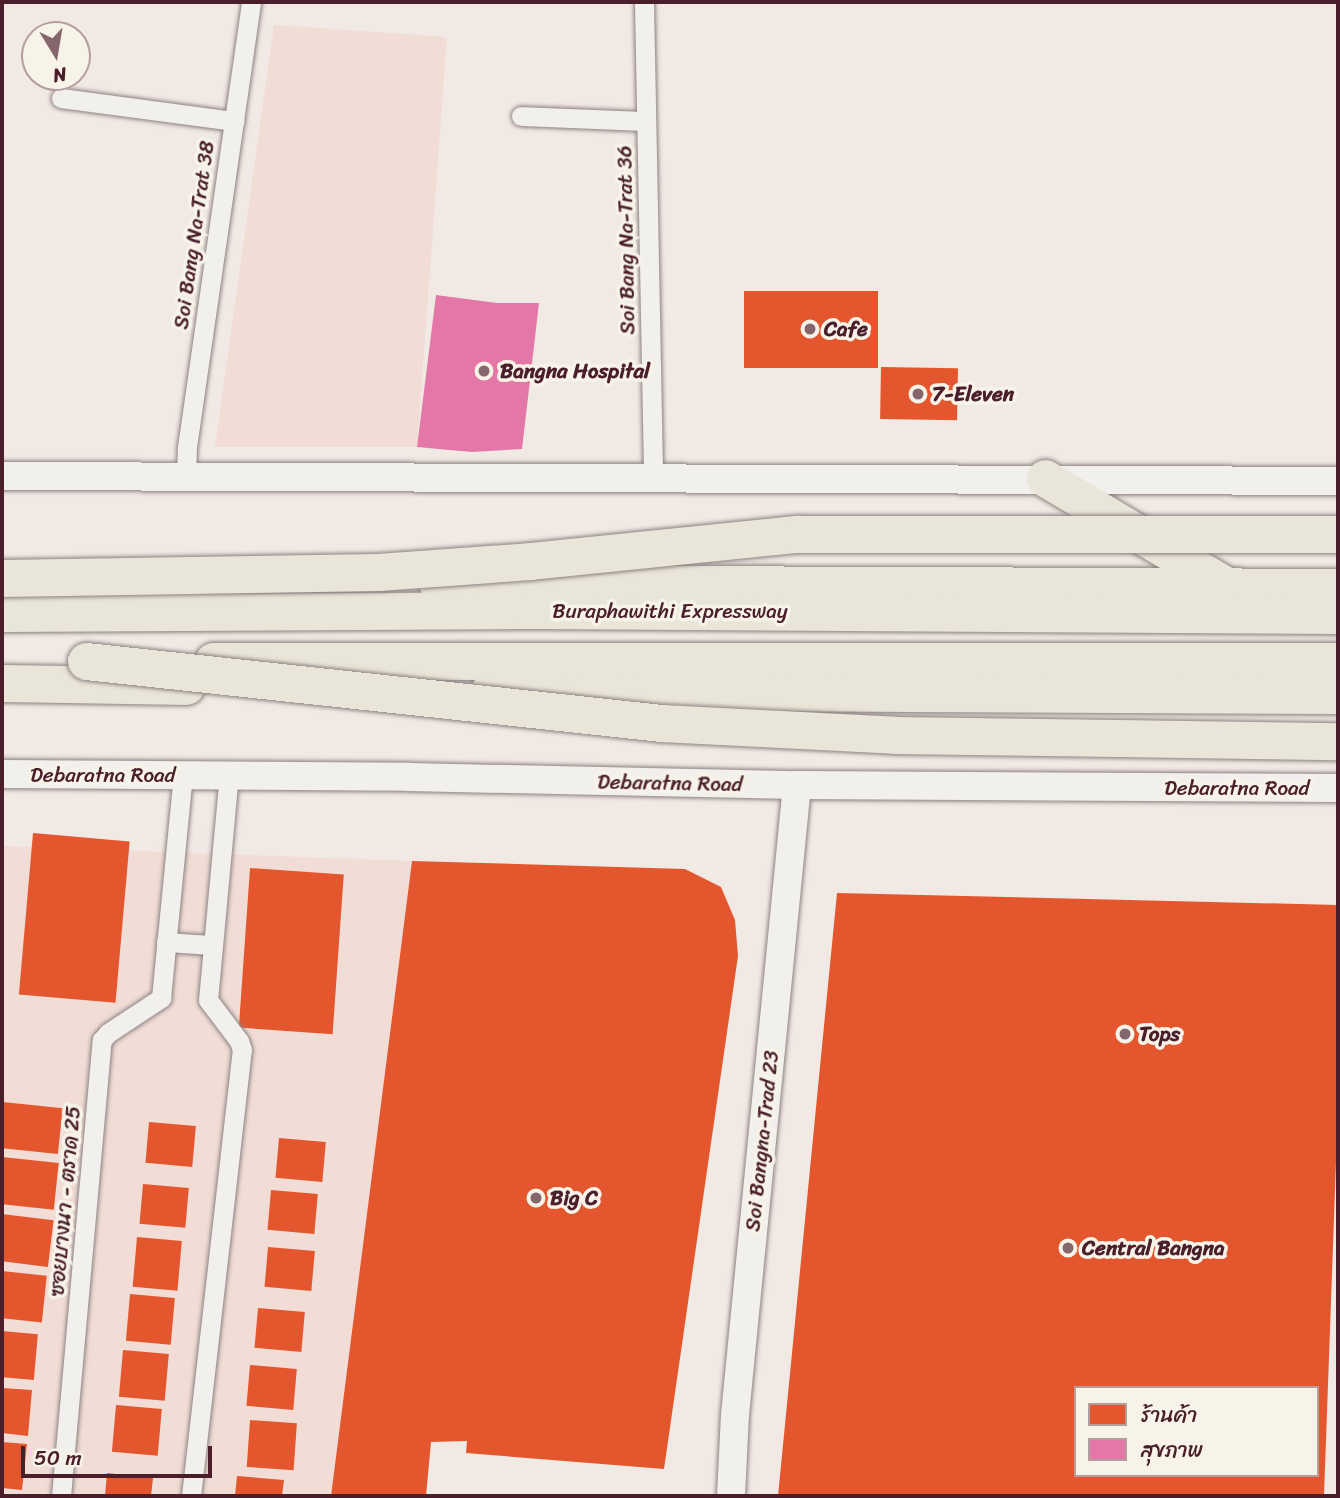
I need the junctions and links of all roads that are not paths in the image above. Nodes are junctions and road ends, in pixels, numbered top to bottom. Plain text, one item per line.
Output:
1 (251, 2) edge
2 (644, 2) edge
3 (61, 98) dead end
4 (520, 116) dead end
5 (234, 121) junction
6 (646, 121) junction
7 (186, 475) junction
8 (2, 476) edge
9 (653, 477) junction
10 (1045, 478) junction
11 (1338, 481) edge
12 (1338, 534) edge
13 (2, 580) edge
14 (1225, 585) junction
15 (1338, 587) edge
16 (2, 613) edge
17 (1338, 615) edge
18 (2, 659) edge
19 (86, 661) junction
20 (1338, 662) edge
21 (2, 683) edge
22 (1338, 695) edge
23 (1338, 741) edge
24 (2, 774) edge
25 (183, 775) junction
26 (229, 775) junction
27 (797, 785) junction
28 (1338, 788) edge
29 (166, 942) junction
30 (212, 945) junction
31 (61, 1496) edge
32 (191, 1496) edge
33 (731, 1496) edge

1 - 5 street, Soi Bang Na-Trat 38
2 - 6 street, Soi Bang Na-Trat 36
3 - 5 street
4 - 6 street
5 - 7 street, Soi Bang Na-Trat 38
6 - 9 street, Soi Bang Na-Trat 36
7 - 8 main road
7 - 9 main road
9 - 10 main road
10 - 11 main road
10 - 14 highway
12 - 13 highway, bridge
13 - 14 highway
14 - 15 highway
16 - 17 highway, Buraphawithi Expressway
18 - 19 highway
19 - 20 highway, bridge
19 - 23 highway, bridge
21 - 22 highway
24 - 25 main road, Debaratna Road
25 - 26 main road, Debaratna Road
25 - 29 street
26 - 27 main road, Debaratna Road
26 - 30 street
27 - 28 main road, Debaratna Road
27 - 33 main road, Soi Bangna-Trad 23
29 - 30 street
29 - 31 street, ซอยบางนา - ตราด 25
30 - 32 street

